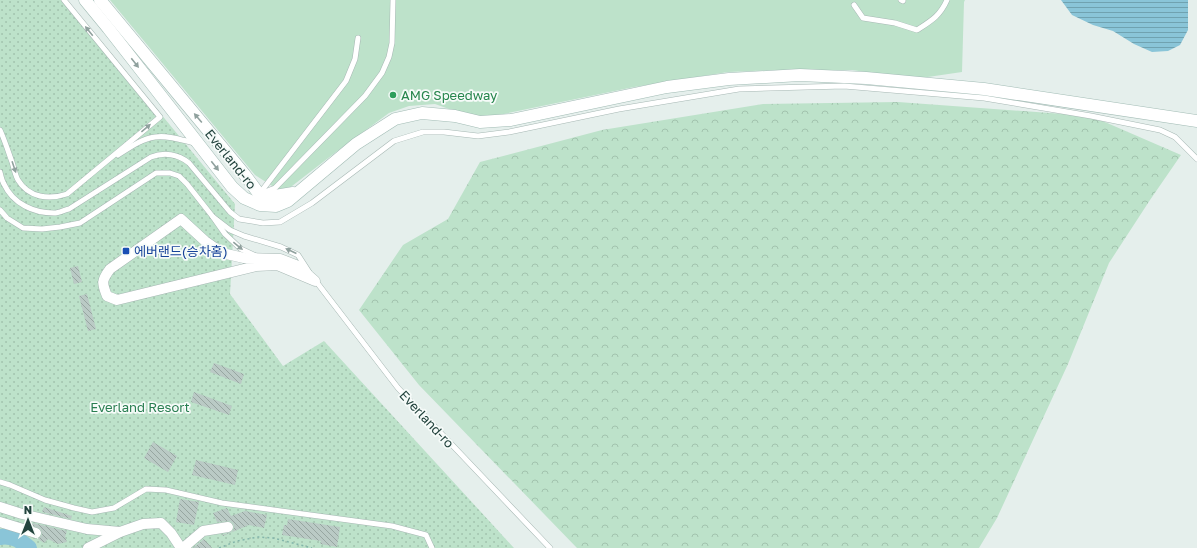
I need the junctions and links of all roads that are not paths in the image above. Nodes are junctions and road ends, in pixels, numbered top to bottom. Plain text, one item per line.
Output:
1 (64, 0) edge
2 (85, 0) edge
3 (100, 0) edge
4 (393, 0) edge
5 (947, 0) edge
6 (854, 5) dead end
7 (358, 38) dead end
8 (1197, 121) edge
9 (0, 130) edge
10 (198, 144) junction
11 (1197, 159) edge
12 (105, 162) junction
13 (0, 172) edge
14 (298, 192) junction
15 (259, 194) junction
16 (0, 210) edge
17 (213, 216) junction
18 (263, 259) junction
19 (278, 265) junction
20 (315, 281) junction
21 (0, 482) edge
22 (0, 507) edge
23 (0, 522) edge
24 (228, 527) dead end
25 (120, 532) junction
26 (36, 533) dead end
27 (88, 548) edge
28 (182, 548) edge
29 (432, 548) edge
30 (550, 548) edge

12 -> 1 lane
2 -> 10 street, Everland-ro
15 -> 3 street, Everland-ro
4 - 15 lane
5 - 6 lane
7 - 15 lane
8 - 14 street
9 -> 12 lane
10 - 12 lane
10 -> 14 street, Everland-ro
11 - 13 lane
14 - 15 street, Everland-ro
16 - 17 lane
17 -> 18 lane
20 -> 17 lane, Everland-ro
18 - 19 lane
18 - 19 street
18 - 20 street
19 - 20 street
20 - 30 lane, Everland-ro
21 - 29 lane
22 - 25 street
23 - 26 street
24 - 28 street
25 - 27 street
25 - 28 street

